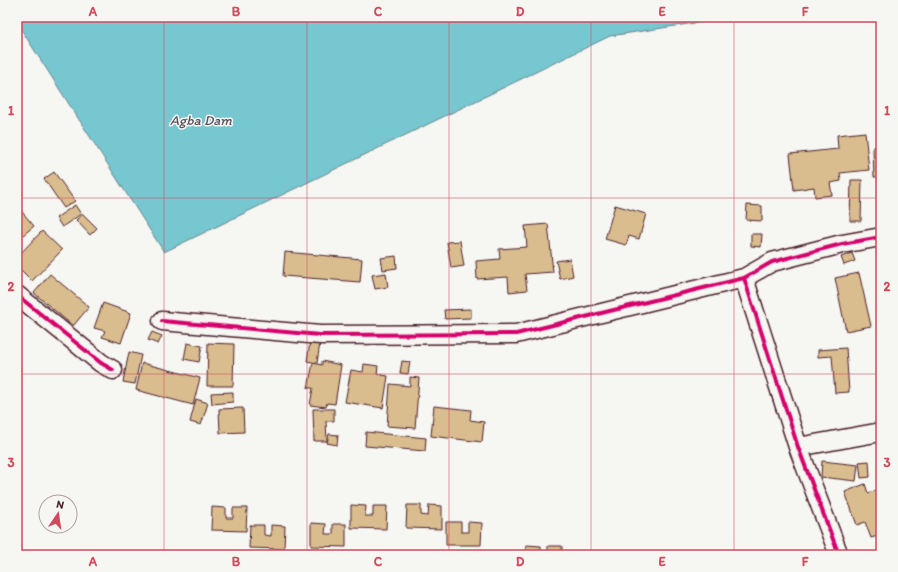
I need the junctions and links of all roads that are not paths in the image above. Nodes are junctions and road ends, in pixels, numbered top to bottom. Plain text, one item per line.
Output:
1 (881, 237) edge
2 (744, 278) junction
3 (17, 295) edge
4 (162, 321) dead end
5 (113, 370) dead end
6 (881, 432) edge
7 (798, 448) junction
8 (839, 555) edge

1 - 2 street
2 - 4 street
2 - 7 street
3 - 5 street
6 - 7 street
7 - 8 street

